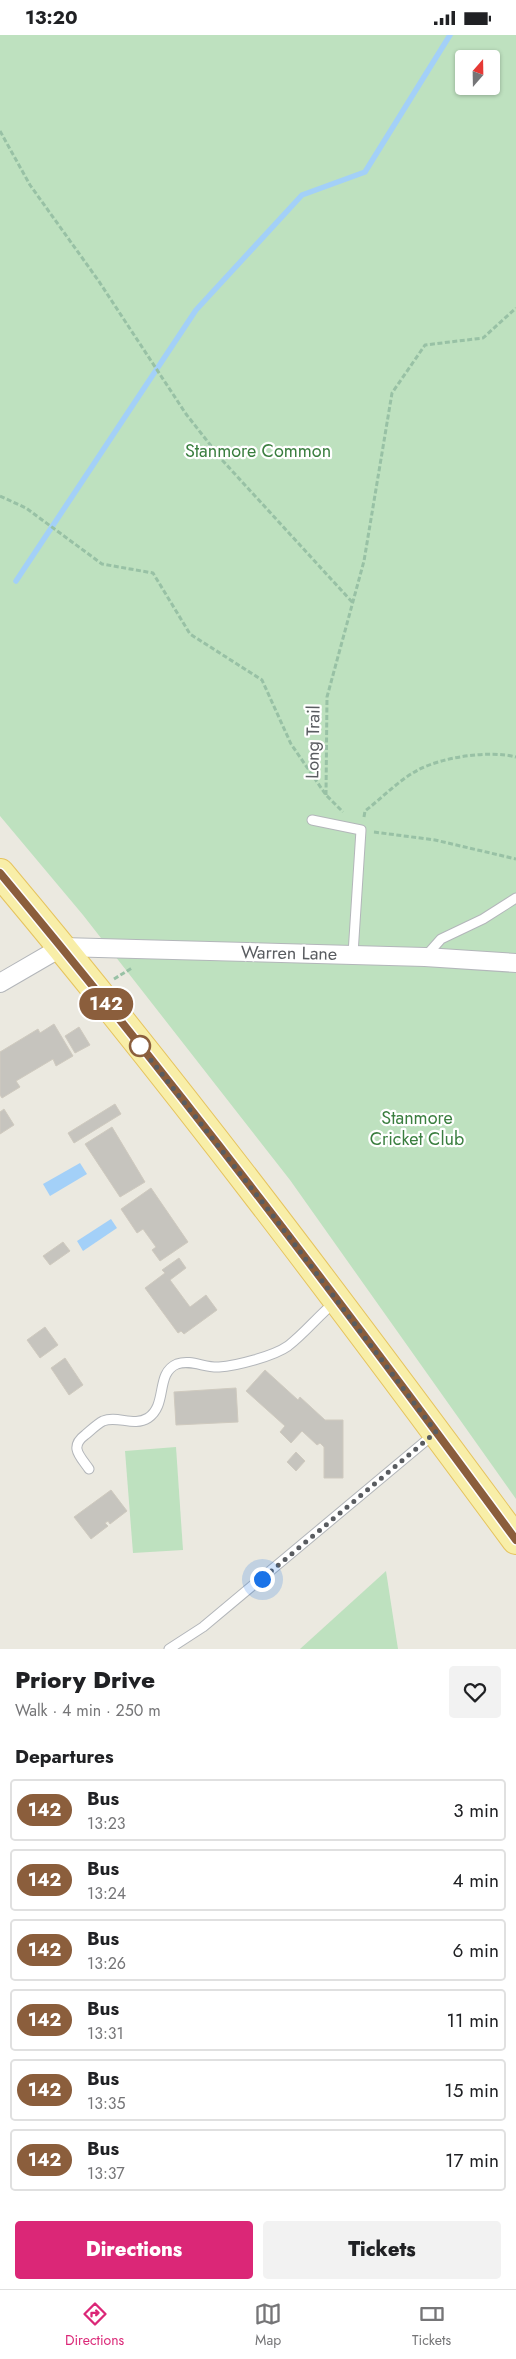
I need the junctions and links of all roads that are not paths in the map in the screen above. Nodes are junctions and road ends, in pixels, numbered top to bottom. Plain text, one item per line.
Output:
1 (312, 821) dead end
2 (0, 873) edge
3 (516, 898) edge
4 (62, 947) junction
5 (353, 954) junction
6 (425, 957) junction
7 (516, 963) edge
8 (0, 983) edge
9 (337, 1300) junction
10 (436, 1432) junction
11 (89, 1469) dead end
12 (516, 1541) edge
13 (169, 1649) edge

1 - 5 lane
2 - 4 main road
3 - 6 lane
4 - 5 street, Warren Lane
4 - 8 street
4 - 9 main road
5 - 6 street, Warren Lane
6 - 7 street, Warren Lane
9 - 10 main road
9 - 11 lane
10 - 12 main road
10 - 13 lane

